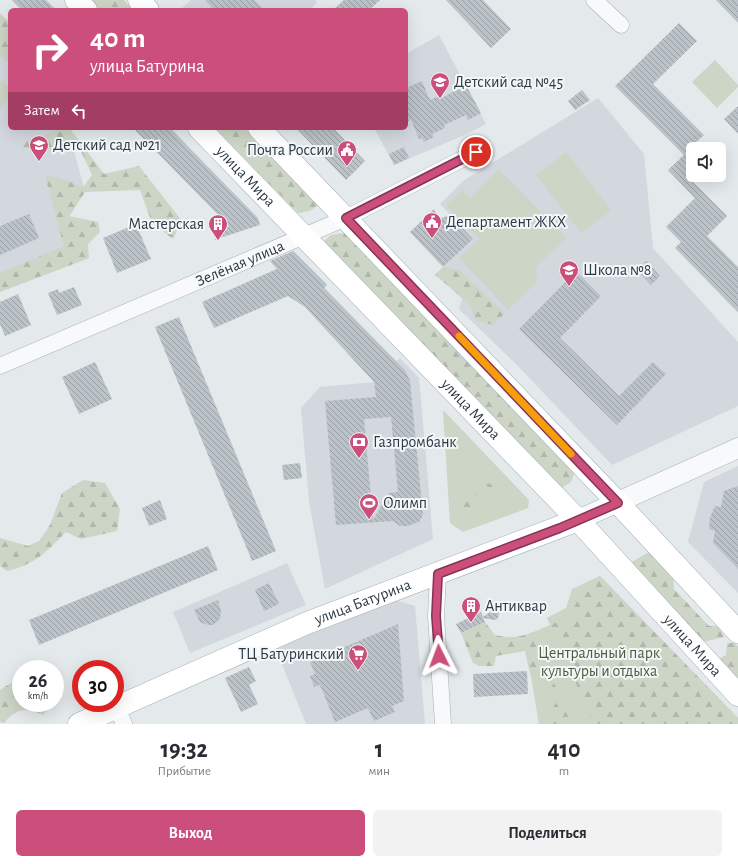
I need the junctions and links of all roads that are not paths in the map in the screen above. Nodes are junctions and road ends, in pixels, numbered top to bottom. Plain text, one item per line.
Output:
1 (76, 0) edge
2 (138, 0) edge
3 (594, 0) edge
4 (84, 8) edge
5 (146, 8) edge
6 (621, 25) dead end
7 (201, 130) edge
8 (261, 130) edge
9 (476, 152) dead end
10 (346, 218) junction
11 (303, 236) junction
12 (0, 366) edge
13 (738, 448) edge
14 (618, 503) junction
15 (578, 520) junction
16 (438, 574) junction
17 (738, 632) edge
18 (738, 695) edge
19 (121, 716) edge
20 (79, 724) edge
21 (443, 724) edge

1 - 4 main road
2 - 5 main road
3 - 6 street
7 - 11 main road, улица Мира
8 - 10 main road
9 - 10 street, Зелёная улица
10 - 11 street, Зелёная улица
10 - 14 main road
11 - 12 street, Зелёная улица
11 - 15 main road, улица Мира
13 - 14 street, улица Батурина
14 - 15 street, улица Батурина
14 - 17 main road
15 - 16 main road, улица Батурина
15 - 18 main road, улица Мира
16 - 19 main road, улица Батурина
16 - 21 street
19 - 20 main road, улица Батурина

